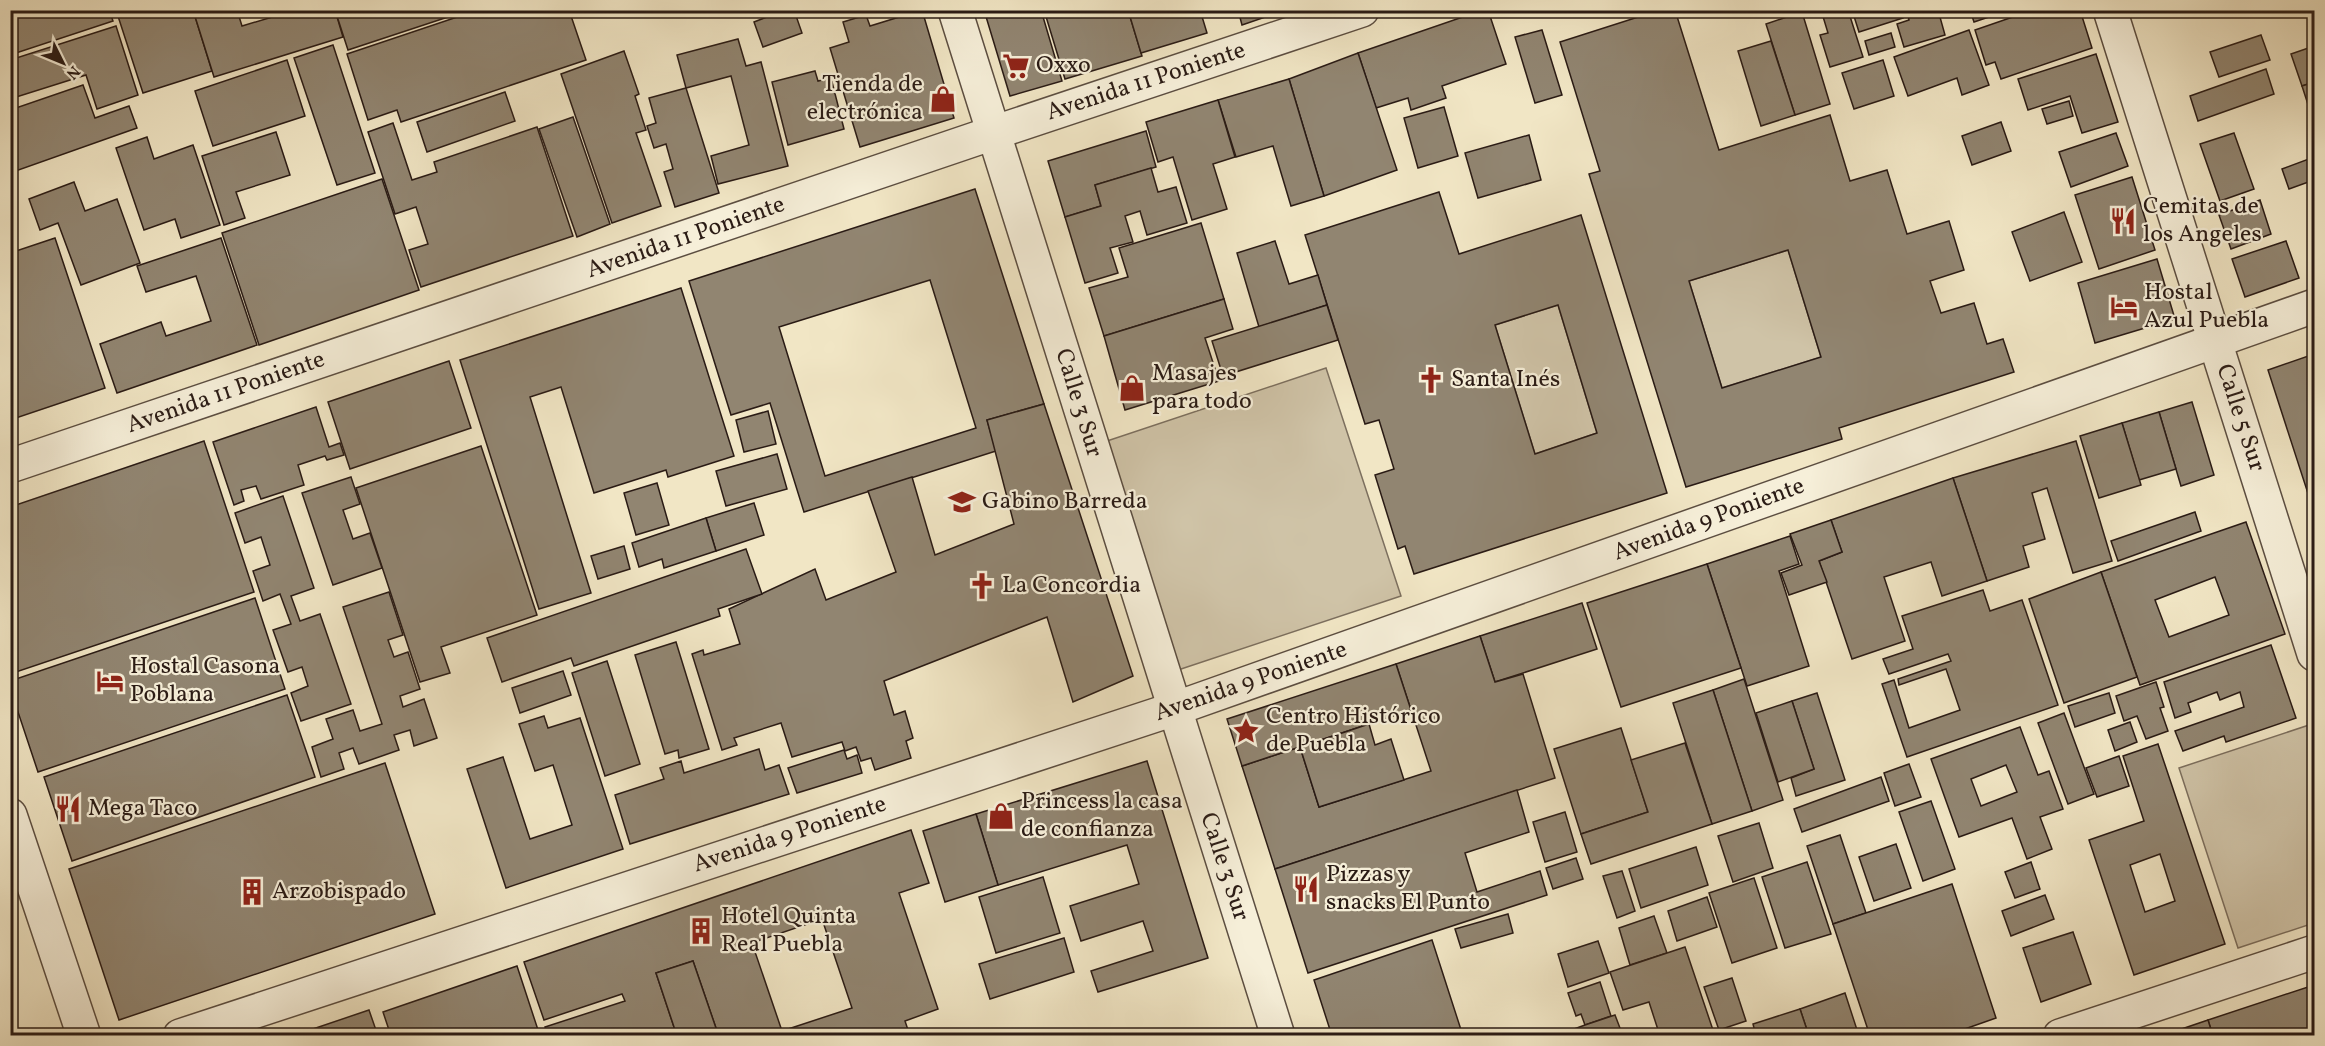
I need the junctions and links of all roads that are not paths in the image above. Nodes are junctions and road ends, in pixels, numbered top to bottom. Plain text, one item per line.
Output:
1 (955, 10) edge
2 (1362, 10) edge
3 (2110, 10) edge
4 (993, 133) junction
5 (2314, 306) edge
6 (2215, 340) junction
7 (10, 466) edge
8 (2314, 654) edge
9 (1174, 709) junction
10 (10, 815) edge
11 (2314, 952) edge
12 (84, 1035) edge
13 (180, 1035) edge
14 (1278, 1035) edge
15 (2060, 1035) edge

1 - 4 street, Calle 3 Sur
2 - 4 street, Avenida 11 Poniente
3 - 6 street, Calle 5 Sur
4 - 7 street, Avenida 11 Poniente
4 - 9 street, Calle 3 Sur
5 - 6 street, Avenida 9 Poniente
6 - 8 street, Calle 5 Sur
6 - 9 street, Avenida 9 Poniente
9 - 13 street, Avenida 9 Poniente
9 - 14 street, Calle 3 Sur
10 - 12 street
11 - 15 street

